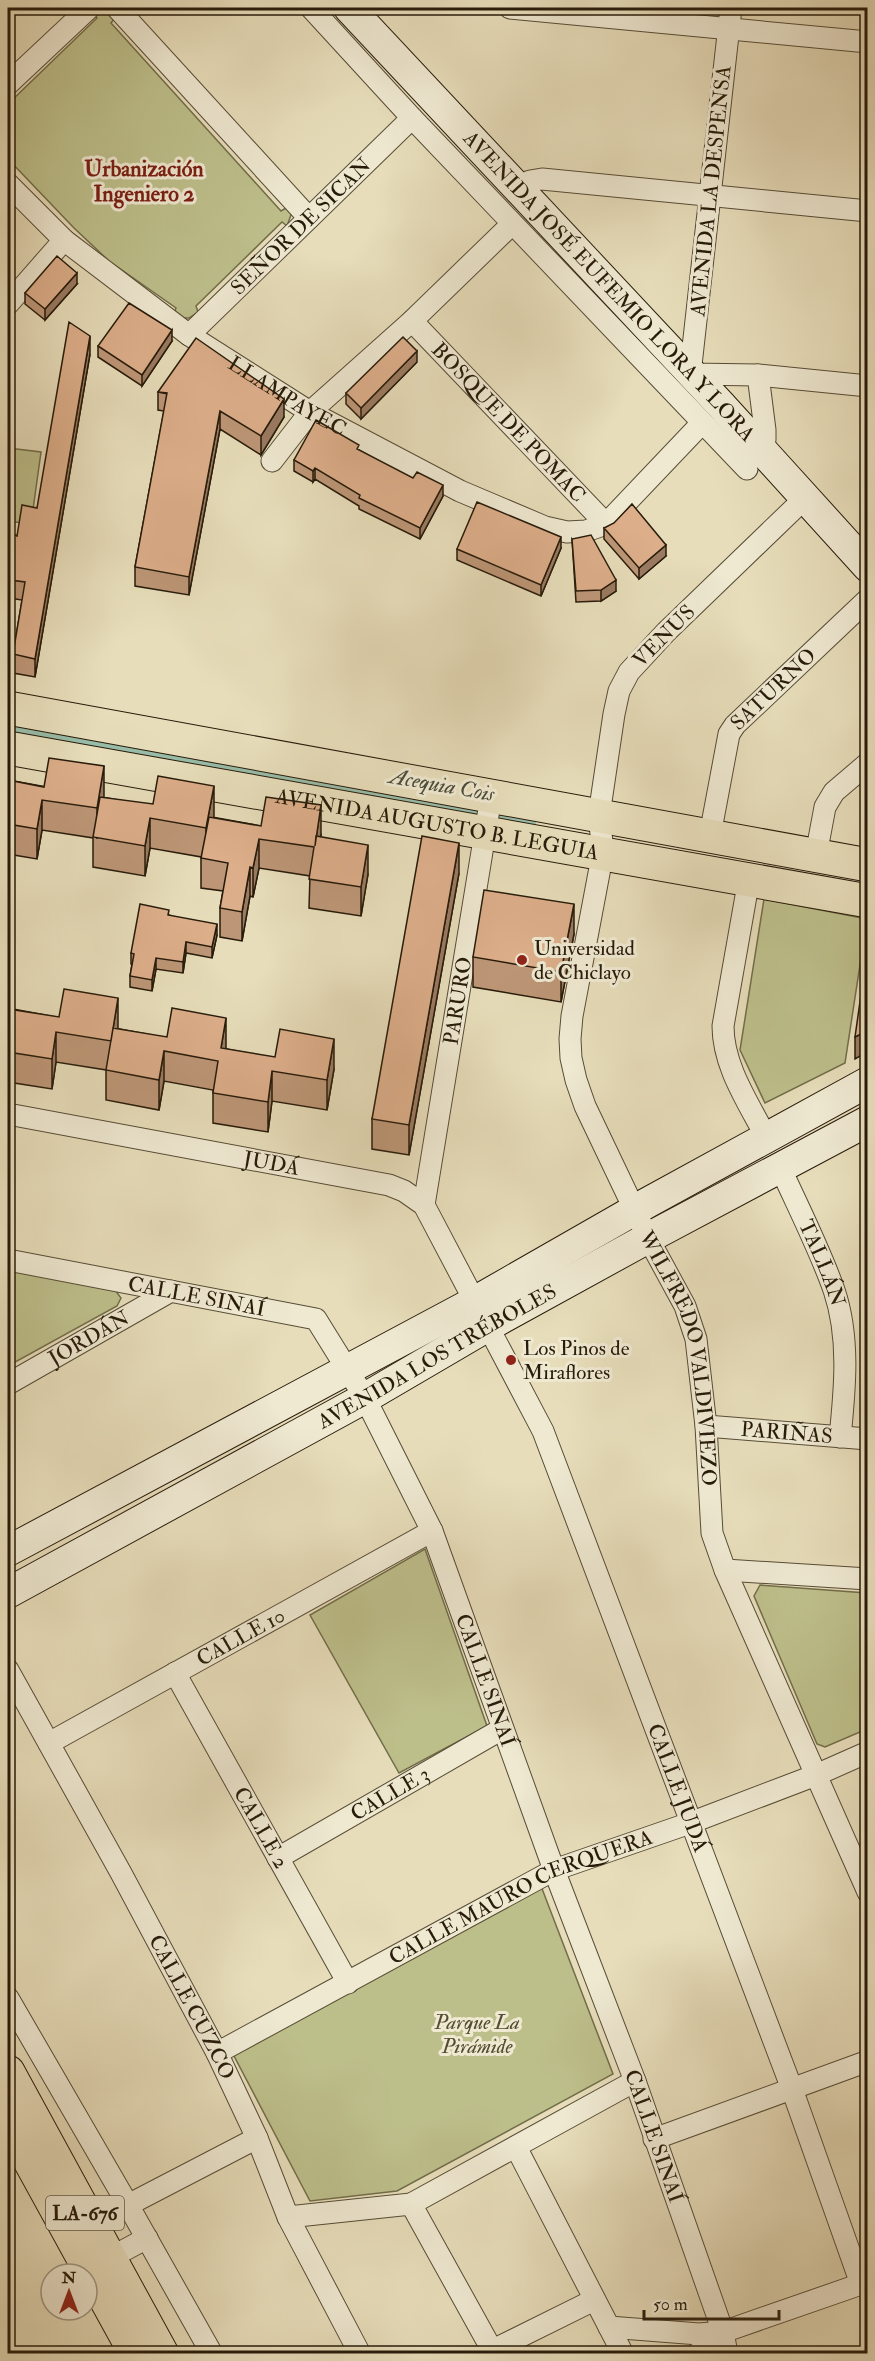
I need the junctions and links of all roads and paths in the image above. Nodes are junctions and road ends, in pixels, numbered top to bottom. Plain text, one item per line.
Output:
1 (89, 8) edge
2 (117, 8) edge
3 (311, 8) edge
4 (349, 8) edge
5 (510, 8) edge
6 (730, 18) edge
7 (867, 42) edge
8 (8, 84) edge
9 (412, 118) junction
10 (8, 184) edge
11 (517, 188) junction
12 (712, 195) junction
13 (867, 211) edge
14 (309, 218) junction
15 (512, 224) junction
16 (64, 240) junction
17 (8, 304) edge
18 (412, 321) junction
19 (189, 335) junction
20 (690, 374) junction
21 (758, 375) junction
22 (867, 386) edge
23 (310, 412) junction
24 (702, 423) junction
25 (753, 458) junction
26 (272, 461) dead end
27 (805, 498) junction
28 (606, 524) junction
29 (867, 567) edge
30 (867, 599) edge
31 (8, 708) edge
32 (8, 748) edge
33 (867, 763) edge
34 (491, 798) junction
35 (599, 816) junction
36 (484, 831) junction
37 (710, 835) junction
38 (603, 852) junction
39 (816, 855) junction
40 (867, 865) edge
41 (749, 879) junction
42 (867, 901) edge
43 (867, 1082) edge
44 (8, 1114) edge
45 (867, 1121) edge
46 (766, 1137) junction
47 (780, 1167) junction
48 (424, 1205) junction
49 (634, 1210) junction
50 (648, 1238) junction
51 (8, 1260) edge
52 (171, 1291) junction
53 (481, 1314) junction
54 (346, 1369) junction
55 (8, 1384) edge
56 (365, 1398) junction
57 (706, 1426) junction
58 (840, 1437) junction
59 (867, 1439) edge
60 (432, 1530) junction
61 (8, 1551) edge
62 (725, 1570) junction
63 (867, 1579) edge
64 (8, 1593) edge
65 (8, 1670) edge
66 (176, 1673) junction
67 (502, 1729) junction
68 (49, 1743) junction
69 (867, 1752) edge
70 (816, 1775) junction
71 (690, 1823) junction
72 (278, 1858) junction
73 (554, 1870) junction
74 (867, 1892) edge
75 (348, 1983) junction
76 (8, 1998) edge
77 (218, 2054) junction
78 (867, 2061) edge
79 (8, 2072) edge
80 (635, 2081) junction
81 (792, 2090) junction
82 (8, 2121) edge
83 (257, 2138) junction
84 (654, 2139) junction
85 (516, 2147) junction
86 (411, 2204) junction
87 (128, 2205) junction
88 (288, 2217) junction
89 (147, 2238) junction
90 (110, 2258) junction
91 (864, 2285) edge
92 (594, 2300) junction
93 (609, 2327) junction
94 (723, 2332) junction
95 (489, 2352) edge
96 (136, 2354) edge
97 (162, 2354) edge
98 (212, 2354) edge
99 (360, 2354) edge
100 (623, 2354) edge
101 (697, 2354) edge
102 (727, 2354) edge

1 - 8 street
2 - 14 street
3 - 9 street
4 - 11 main road, AVENIDA JOSÉ EUFEMIO LORA Y LORA
5 - 6 street
6 - 7 street
6 - 12 street, AVENIDA LA DESPENSA
9 - 14 street, SEÑOR DE SICAN
9 - 15 street
10 - 16 street, LLAMPAYEC
11 - 12 street
11 - 20 main road, AVENIDA JOSÉ EUFEMIO LORA Y LORA
12 - 13 street
12 - 20 street, AVENIDA LA DESPENSA
14 - 19 street, SEÑOR DE SICAN
15 - 18 street
15 - 24 street
16 - 17 street
16 - 19 street, LLAMPAYEC
18 - 23 street
18 - 28 street, BOSQUE DE POMAC
19 - 23 street, LLAMPAYEC
20 - 21 street
20 - 25 main road, AVENIDA JOSÉ EUFEMIO LORA Y LORA
21 - 22 street
21 - 25 street
23 - 26 street
23 - 28 street, LLAMPAYEC
24 - 25 street
24 - 28 street
25 - 27 main road, AVENIDA JOSÉ EUFEMIO LORA Y LORA
27 - 29 main road, AVENIDA JOSÉ EUFEMIO LORA Y LORA
27 - 35 street, VENUS
30 - 37 street, SATURNO
31 - 34 main road, AVENIDA AUGUSTO B. LEGUIA
32 - 36 main road, AVENIDA AUGUSTO B. LEGUIA
33 - 39 street
34 - 35 main road, AVENIDA AUGUSTO B. LEGUIA
34 - 36 street, PARURO
35 - 37 main road, AVENIDA AUGUSTO B. LEGUIA
35 - 38 street, WILFREDO VALDIVIEZO
36 - 38 main road, AVENIDA AUGUSTO B. LEGUIA
36 - 48 street, PARURO
37 - 39 main road, AVENIDA AUGUSTO B. LEGUIA
38 - 41 main road, AVENIDA AUGUSTO B. LEGUIA
38 - 49 street, WILFREDO VALDIVIEZO
39 - 40 main road, AVENIDA AUGUSTO B. LEGUIA
41 - 42 main road, AVENIDA AUGUSTO B. LEGUIA
41 - 46 street
43 - 46 main road, AVENIDA LOS TRÉBOLES
44 - 48 street, JUDÁ
45 - 47 main road, AVENIDA LOS TRÉBOLES
46 - 49 main road, AVENIDA LOS TRÉBOLES
47 - 50 main road, AVENIDA LOS TRÉBOLES
47 - 58 street, TALLÁN
48 - 53 street
49 - 50 street, WILFREDO VALDIVIEZO
49 - 53 main road, AVENIDA LOS TRÉBOLES
50 - 53 main road, AVENIDA LOS TRÉBOLES
50 - 57 street, WILFREDO VALDIVIEZO
51 - 52 street, CALLE SINAÍ
52 - 54 street, CALLE SINAÍ
52 - 55 street, JORDÁN
53 - 54 main road, AVENIDA LOS TRÉBOLES
53 - 56 main road, AVENIDA LOS TRÉBOLES
53 - 71 street, CALLE JUDÁ
54 - 56 street, CALLE SINAÍ
54 - 61 main road, AVENIDA LOS TRÉBOLES
56 - 60 street, CALLE SINAÍ
56 - 64 main road, AVENIDA LOS TRÉBOLES
57 - 58 street, PARIÑAS
57 - 62 street, WILFREDO VALDIVIEZO
58 - 59 street, PARIÑAS
60 - 66 street, CALLE 10
60 - 67 street, CALLE SINAÍ
62 - 63 street
62 - 70 street, WILFREDO VALDIVIEZO
65 - 68 street, CALLE CUZCO
66 - 68 street, CALLE 10
66 - 72 street, CALLE 2
67 - 72 street, CALLE 3
67 - 73 street, CALLE SINAÍ
68 - 77 street, CALLE CUZCO
69 - 70 street, CALLE MAURO CERQUERA
70 - 71 street, CALLE MAURO CERQUERA
70 - 74 street, WILFREDO VALDIVIEZO
71 - 73 street, CALLE MAURO CERQUERA
71 - 81 street, CALLE JUDÁ
72 - 75 street, CALLE 2
73 - 75 street, CALLE MAURO CERQUERA
73 - 80 street, CALLE SINAÍ
75 - 77 street, CALLE MAURO CERQUERA
76 - 87 street
77 - 83 street, CALLE CUZCO
78 - 81 street
79 - 90 main road, LA-676
80 - 84 street, CALLE SINAÍ
80 - 85 street
81 - 84 street
81 - 91 street, CALLE JUDÁ
82 - 96 main road, LA-676
83 - 87 street
83 - 88 street, CALLE CUZCO
84 - 94 street, CALLE SINAÍ
85 - 86 street
85 - 92 street
86 - 88 street
86 - 95 street
87 - 89 street
88 - 99 street, CALLE CUZCO
89 - 90 street
89 - 98 street
90 - 97 main road, LA-676
91 - 94 street
92 - 93 street
92 - 95 street
93 - 94 street
93 - 100 street
94 - 101 street
94 - 102 street, CALLE SINAÍ

